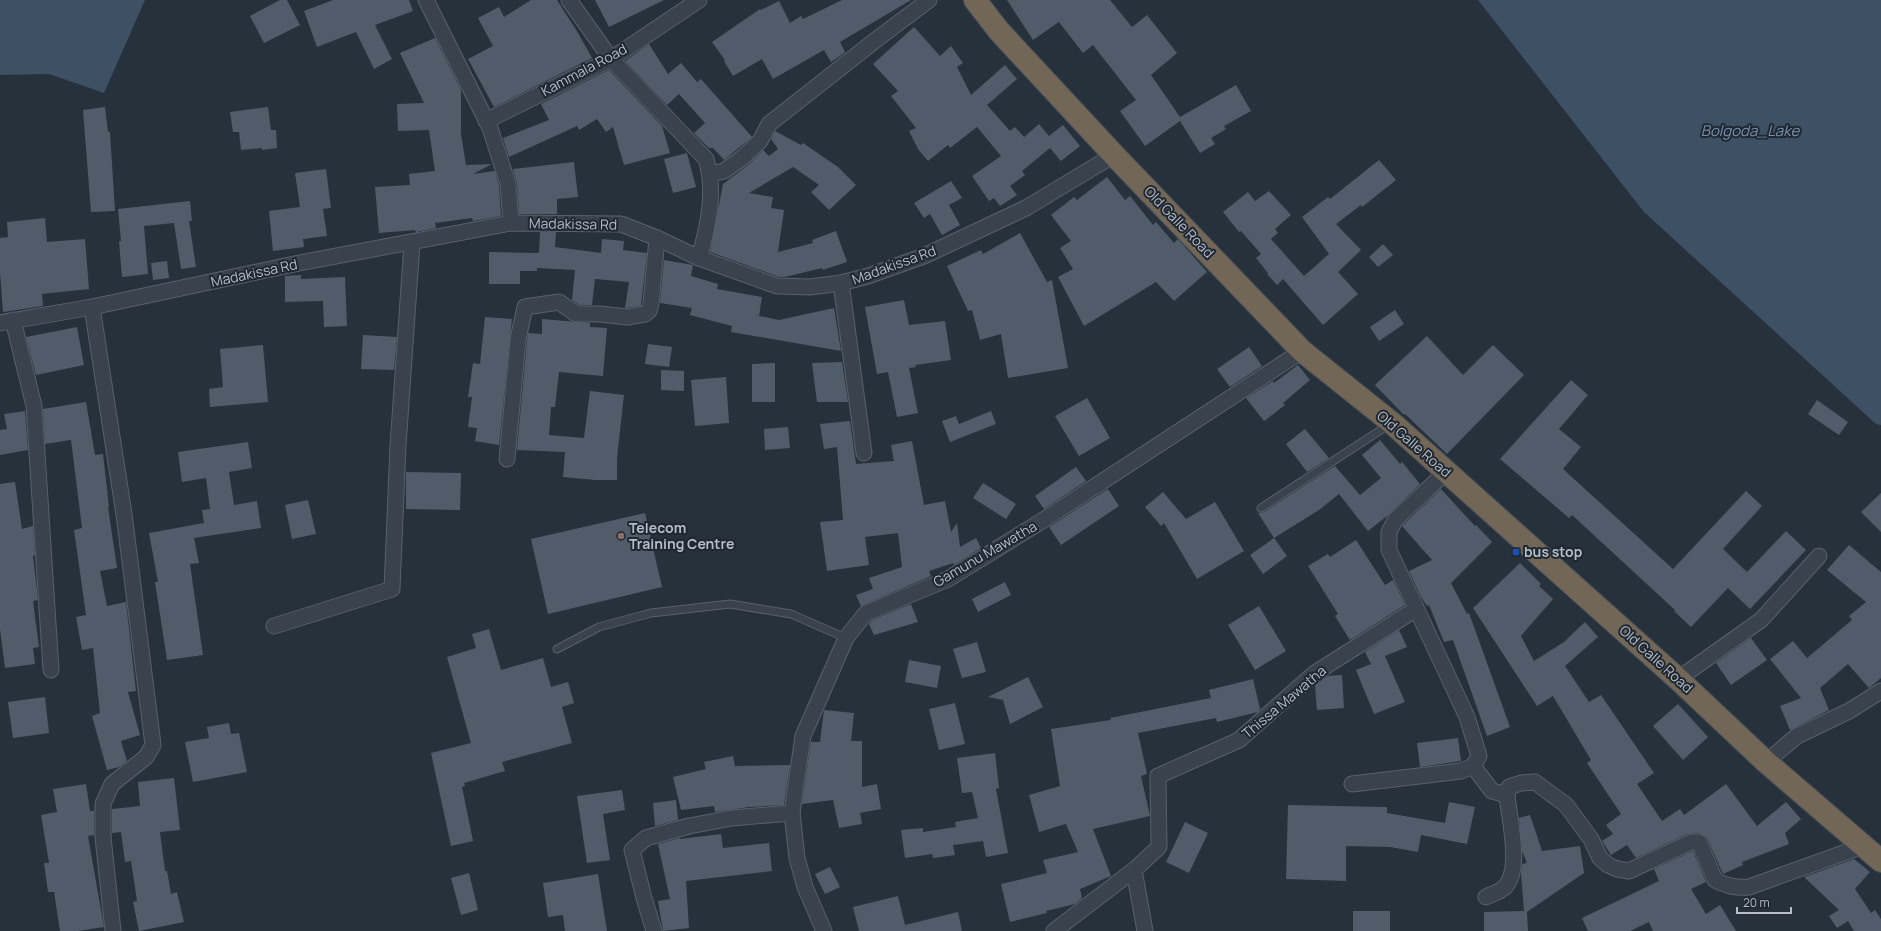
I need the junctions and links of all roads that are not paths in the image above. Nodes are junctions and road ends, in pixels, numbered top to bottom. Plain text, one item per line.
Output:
1 (426, 0) edge
2 (569, 0) edge
3 (699, 0) edge
4 (929, 0) edge
5 (975, 0) edge
6 (611, 58) junction
7 (486, 121) junction
8 (1114, 155) junction
9 (711, 174) junction
10 (511, 223) junction
11 (657, 238) junction
12 (412, 243) junction
13 (698, 258) junction
14 (841, 283) junction
15 (92, 307) junction
16 (7, 322) edge
17 (1302, 350) junction
18 (1392, 423) junction
19 (864, 454) dead end
20 (507, 459) dead end
21 (1446, 472) junction
22 (1261, 508) dead end
23 (1819, 556) dead end
24 (1416, 609) junction
25 (274, 626) dead end
26 (846, 638) junction
27 (557, 649) dead end
28 (51, 670) dead end
29 (1678, 679) junction
30 (1881, 691) edge
31 (1766, 762) junction
32 (1473, 766) junction
33 (1352, 784) dead end
34 (1506, 795) junction
35 (792, 813) junction
36 (1863, 846) junction
37 (1881, 860) edge
38 (1134, 870) junction
39 (1486, 897) dead end
40 (113, 931) edge
41 (654, 931) edge
42 (824, 931) edge
43 (1054, 931) edge
44 (1145, 931) edge

1 - 7 street
2 - 6 street
3 - 6 street, Kammala Road
4 - 9 street
5 - 8 highway, Old Galle Road
6 - 7 street, Kammala Road
6 - 9 street
7 - 10 street
8 - 14 street, Madakissa Rd
8 - 17 highway, Old Galle Road
9 - 13 street
10 - 11 street, Madakissa Rd
10 - 12 street, Madakissa Rd
11 - 13 street, Madakissa Rd
11 - 20 street
12 - 15 street, Madakissa Rd
12 - 25 street
13 - 14 street, Madakissa Rd
14 - 19 street
15 - 16 street, Madakissa Rd
15 - 40 street
16 - 28 street
17 - 18 highway, Old Galle Road
17 - 26 street, Gamunu Mawatha
18 - 21 highway, Old Galle Road
18 - 22 lane
21 - 24 street
21 - 29 highway, Old Galle Road
23 - 29 street
24 - 32 street
24 - 38 street, Thissa Mawatha
26 - 27 lane
26 - 35 street, Gamunu Mawatha
29 - 31 highway, Old Galle Road
30 - 31 street
31 - 36 highway, Old Galle Road
32 - 33 street
32 - 34 street
34 - 36 street
34 - 39 street
35 - 41 street
35 - 42 street, Gamunu Mawatha
36 - 37 highway, Old Galle Road
38 - 43 street, Thissa Mawatha
38 - 44 street

